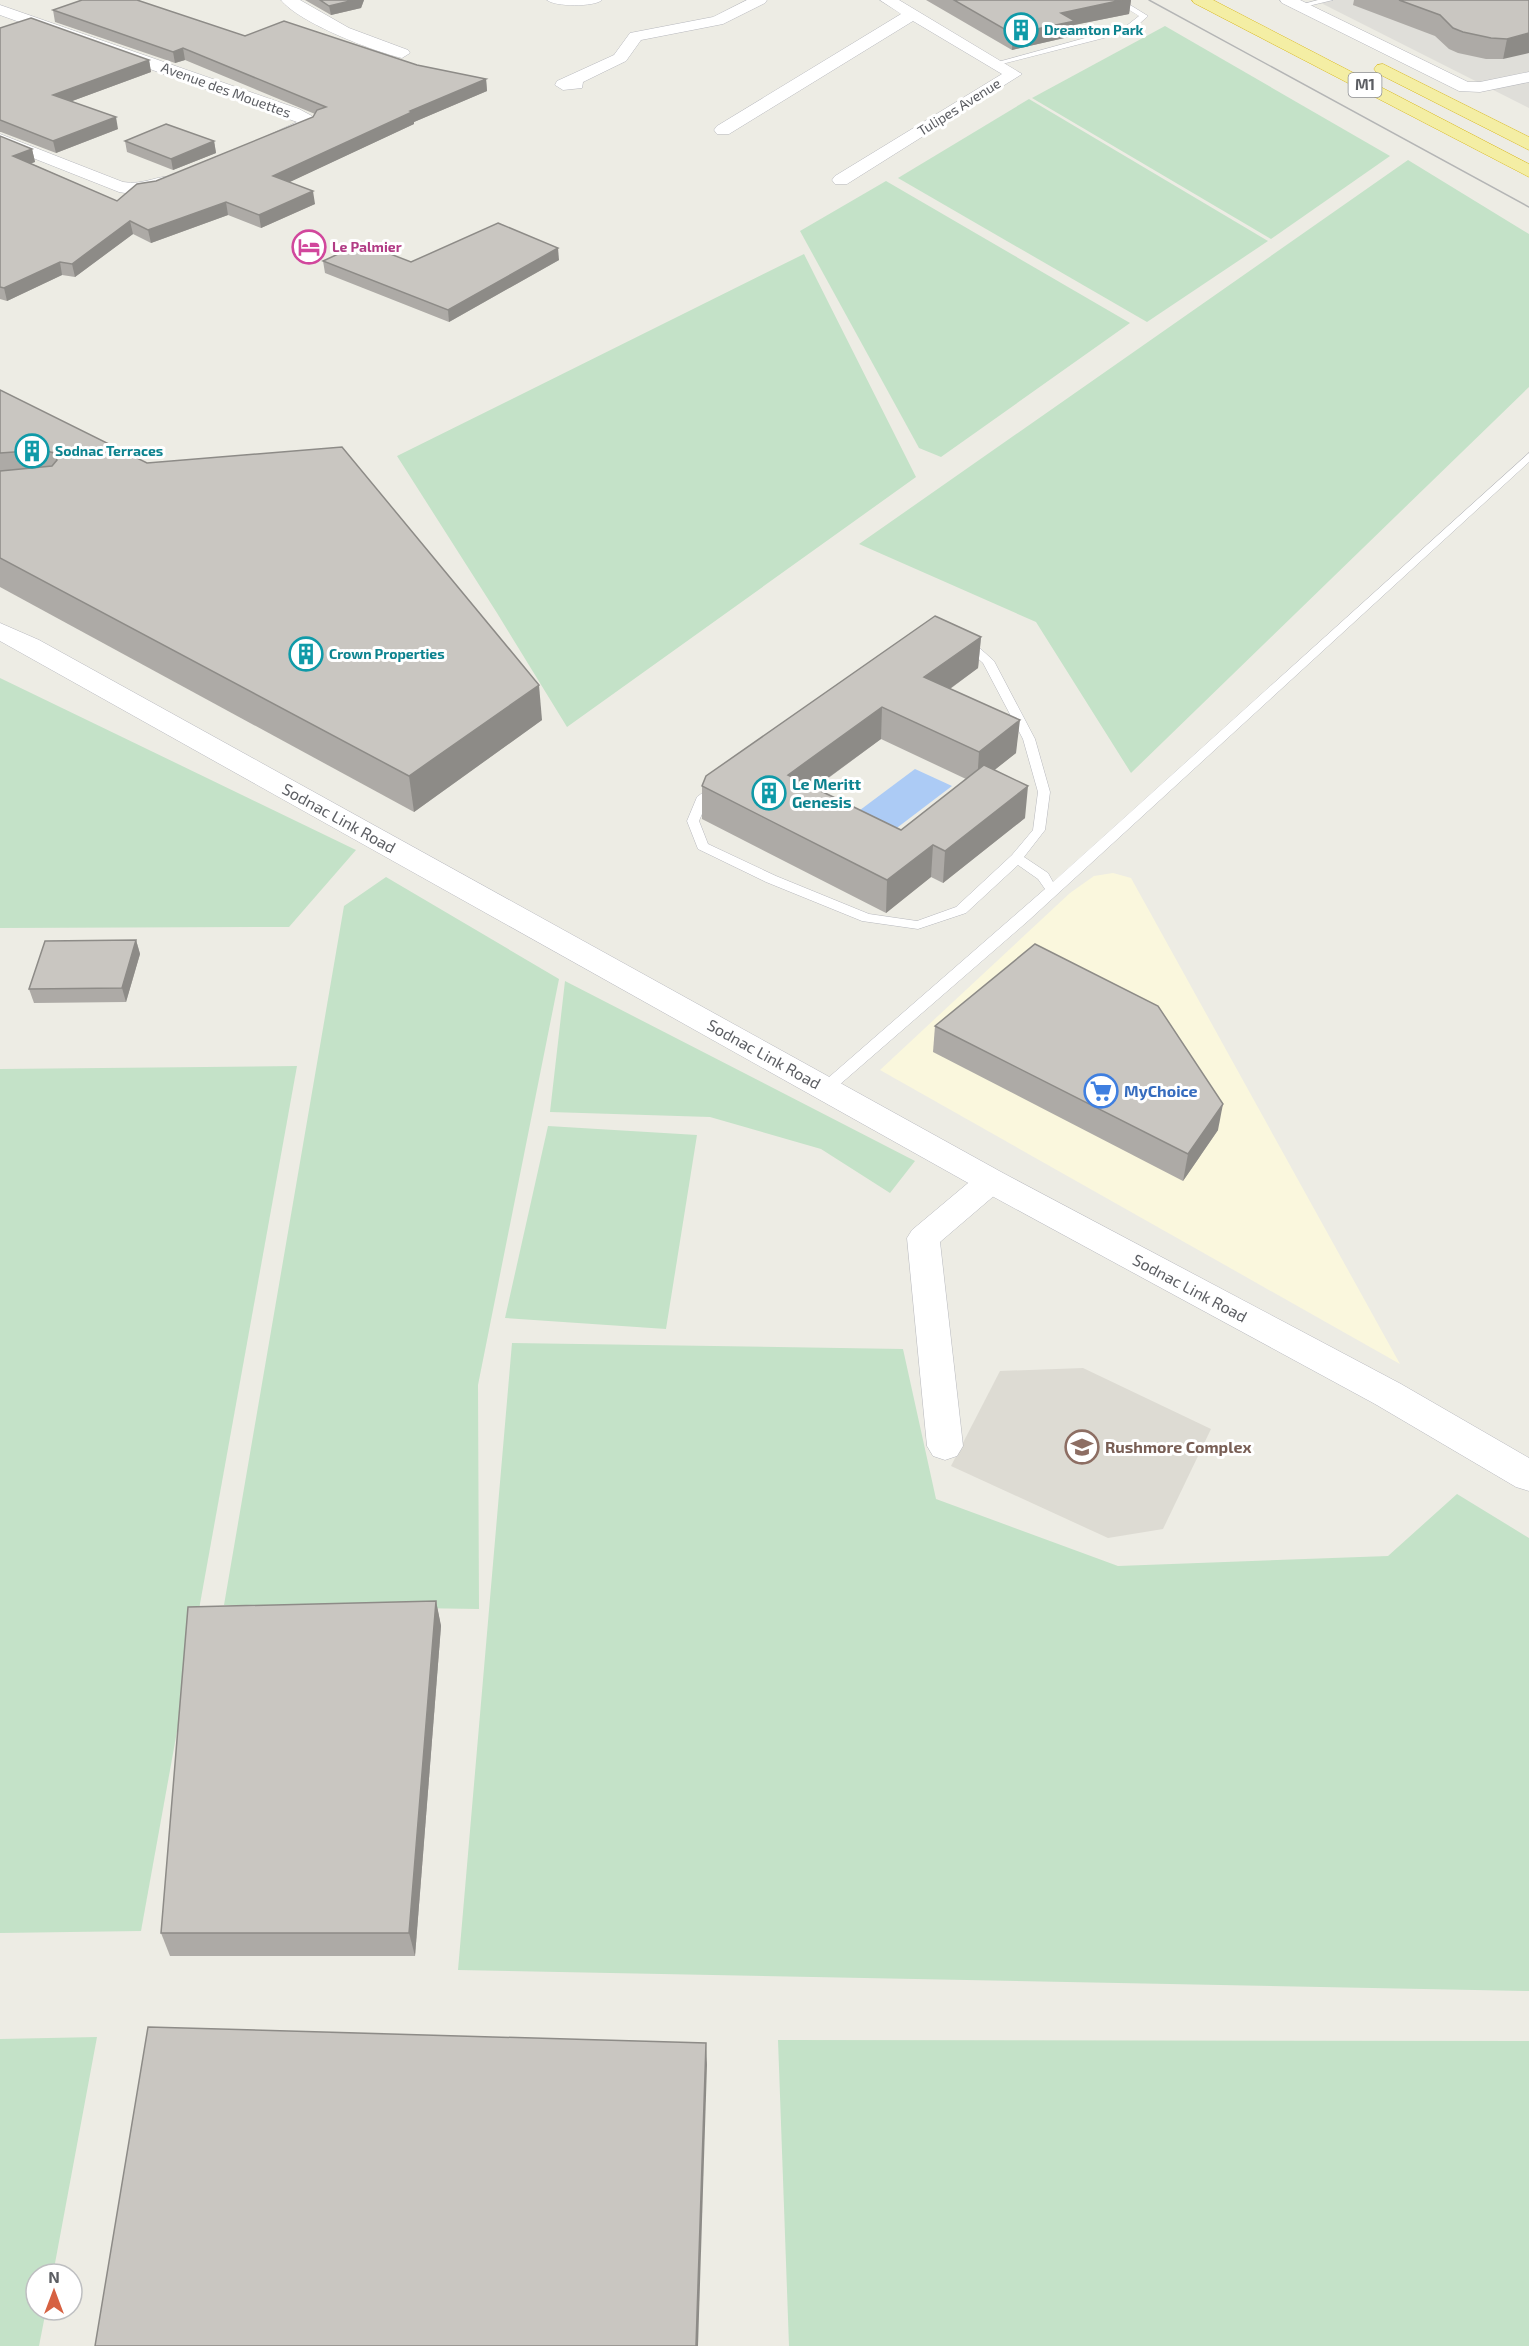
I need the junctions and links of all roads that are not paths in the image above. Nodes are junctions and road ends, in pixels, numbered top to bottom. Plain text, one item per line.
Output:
1 (289, 0) edge
2 (555, 0) edge
3 (594, 0) edge
4 (759, 0) edge
5 (888, 0) edge
6 (1117, 0) edge
7 (1200, 0) edge
8 (1329, 0) edge
9 (1294, 3) edge
10 (0, 10) edge
11 (913, 14) junction
12 (402, 53) dead end
13 (998, 63) junction
14 (1371, 63) dead end
15 (1529, 77) edge
16 (576, 84) dead end
17 (1465, 87) junction
18 (1488, 122) junction
19 (723, 129) dead end
20 (0, 139) edge
21 (1529, 144) edge
22 (258, 146) edge
23 (1529, 171) edge
24 (182, 177) edge
25 (841, 180) dead end
26 (1529, 456) edge
27 (0, 631) edge
28 (1017, 858) junction
29 (1052, 890) junction
30 (825, 1089) junction
31 (991, 1181) junction
32 (945, 1446) dead end
33 (1529, 1476) edge

1 - 12 street
2 - 3 street
4 - 16 street
5 - 11 street, Tulipes Avenue
6 - 13 lane
7 - 23 highway, M1
8 - 9 lane
9 - 17 street
10 - 22 street, Avenue des Mouettes
11 - 13 street, Tulipes Avenue
11 - 19 street
13 - 25 street, Tulipes Avenue
14 - 18 highway, M1
15 - 17 street
17 - 18 highway
18 - 21 highway, M1
20 - 24 street
26 - 29 lane
27 - 30 main road, Sodnac Link Road
28 - 28 lane
28 - 29 lane
29 - 30 lane
30 - 31 main road, Sodnac Link Road
31 - 32 street
31 - 33 main road, Sodnac Link Road

